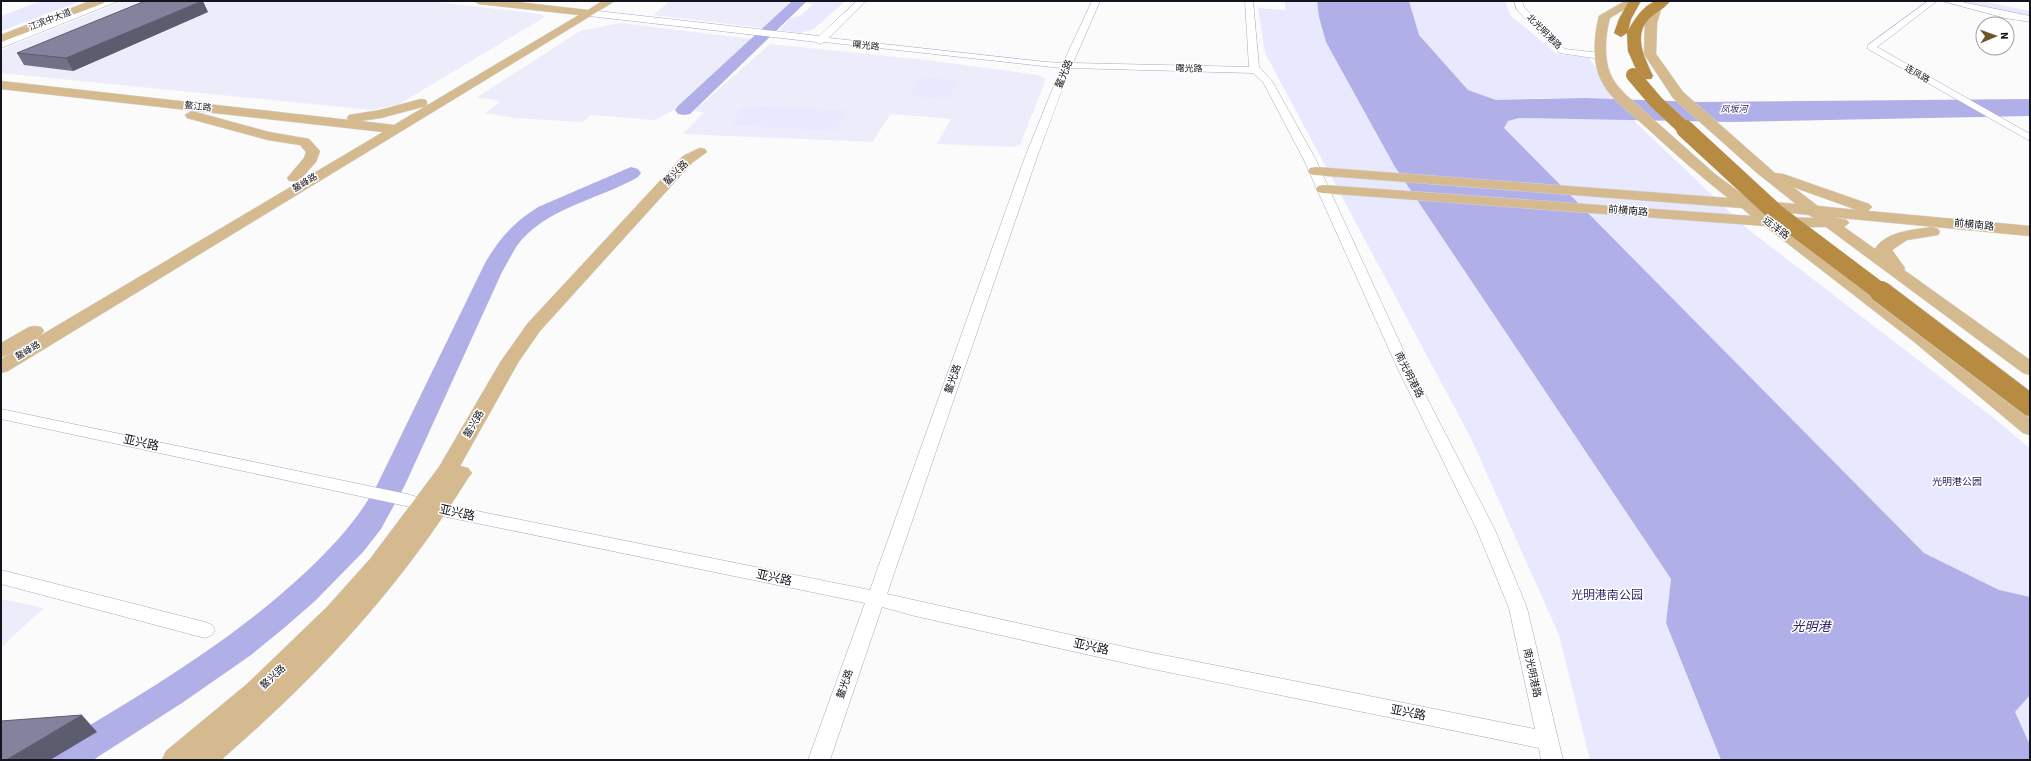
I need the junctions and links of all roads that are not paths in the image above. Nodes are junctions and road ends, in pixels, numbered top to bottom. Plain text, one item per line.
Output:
1 (89, 1) edge
2 (100, 1) edge
3 (115, 1) edge
4 (479, 1) edge
5 (610, 1) edge
6 (862, 1) edge
7 (1096, 1) edge
8 (1249, 1) edge
9 (1518, 1) edge
10 (1634, 1) edge
11 (1933, 1) edge
12 (1946, 1) edge
13 (1661, 3) edge
14 (587, 9) edge
15 (2030, 19) edge
16 (1, 35) edge
17 (1, 39) edge
18 (820, 41) junction
19 (1, 46) edge
20 (1601, 56) junction
21 (1066, 67) junction
22 (1255, 70) junction
23 (1640, 76) junction
24 (1, 85) edge
25 (1, 93) edge
26 (421, 103) junction
27 (184, 113) junction
28 (314, 120) junction
29 (383, 131) junction
30 (2030, 138) edge
31 (1762, 170) junction
32 (1315, 171) junction
33 (294, 178) junction
34 (1323, 189) junction
35 (1744, 203) junction
36 (1810, 209) junction
37 (1918, 220) junction
38 (1769, 222) junction
39 (1828, 222) junction
40 (2030, 231) edge
41 (1932, 232) junction
42 (2030, 240) edge
43 (1904, 277) junction
44 (1, 351) edge
45 (1, 367) edge
46 (2030, 369) edge
47 (2030, 391) edge
48 (2030, 405) edge
49 (1, 414) edge
50 (2030, 428) edge
51 (422, 504) junction
52 (1, 577) edge
53 (875, 598) junction
54 (205, 630) dead end
55 (1548, 741) junction
56 (176, 760) edge
57 (202, 760) edge
58 (819, 760) edge
59 (1552, 760) edge

1 - 16 main road, 江滨中大道
2 - 17 main road, 江滨中大道
3 - 19 street
4 - 14 main road, 曙光路
5 - 14 main road, 鳌峰路
6 - 18 street
7 - 21 street, 鳌光路
8 - 22 street
9 - 20 street, 北光明港路
10 - 20 main road, 远洋路
10 - 23 highway
11 - 30 street, 连凤路
12 - 15 street
13 - 23 highway
13 - 31 main road
14 - 18 street, 曙光路
14 - 26 main road, 鳌峰路
14 - 29 main road, 鳌峰路
18 - 21 street, 曙光路
20 - 35 main road, 远洋路
21 - 22 street, 曙光路
21 - 53 street, 鳌光路
22 - 32 street, 南光明港路
23 - 47 highway
23 - 48 highway, bridge
24 - 28 main road, 鳌江路
25 - 27 main road, 鳌江路
26 - 28 main road
26 - 29 main road, 鳌峰路
27 - 29 main road, 鳌江路
27 - 33 main road
28 - 29 main road, 鳌江路
29 - 33 main road, 鳌峰路
29 - 45 main road, 鳌峰路
31 - 36 main road
31 - 37 main road, 前横南路
32 - 34 street, 南光明港路
32 - 35 main road, 前横南路
33 - 44 main road, 鳌峰路
34 - 38 main road, 前横南路
34 - 55 street, 南光明港路
35 - 36 main road, 前横南路
35 - 38 main road, 远洋路
36 - 37 main road, 前横南路
36 - 39 main road
37 - 40 main road, 前横南路
38 - 39 main road, 前横南路
38 - 50 main road, 远洋路
39 - 41 main road, 前横南路
39 - 43 main road
41 - 42 main road, 前横南路
41 - 43 main road, 前横南路
43 - 46 main road
49 - 51 street, 亚兴路
51 - 51 main road, 鳌兴路
51 - 53 street, 亚兴路
51 - 56 main road, 鳌兴路
51 - 57 main road, 鳌兴路
52 - 54 street
53 - 55 street, 亚兴路
53 - 58 street, 鳌光路
55 - 59 street, 南光明港路

